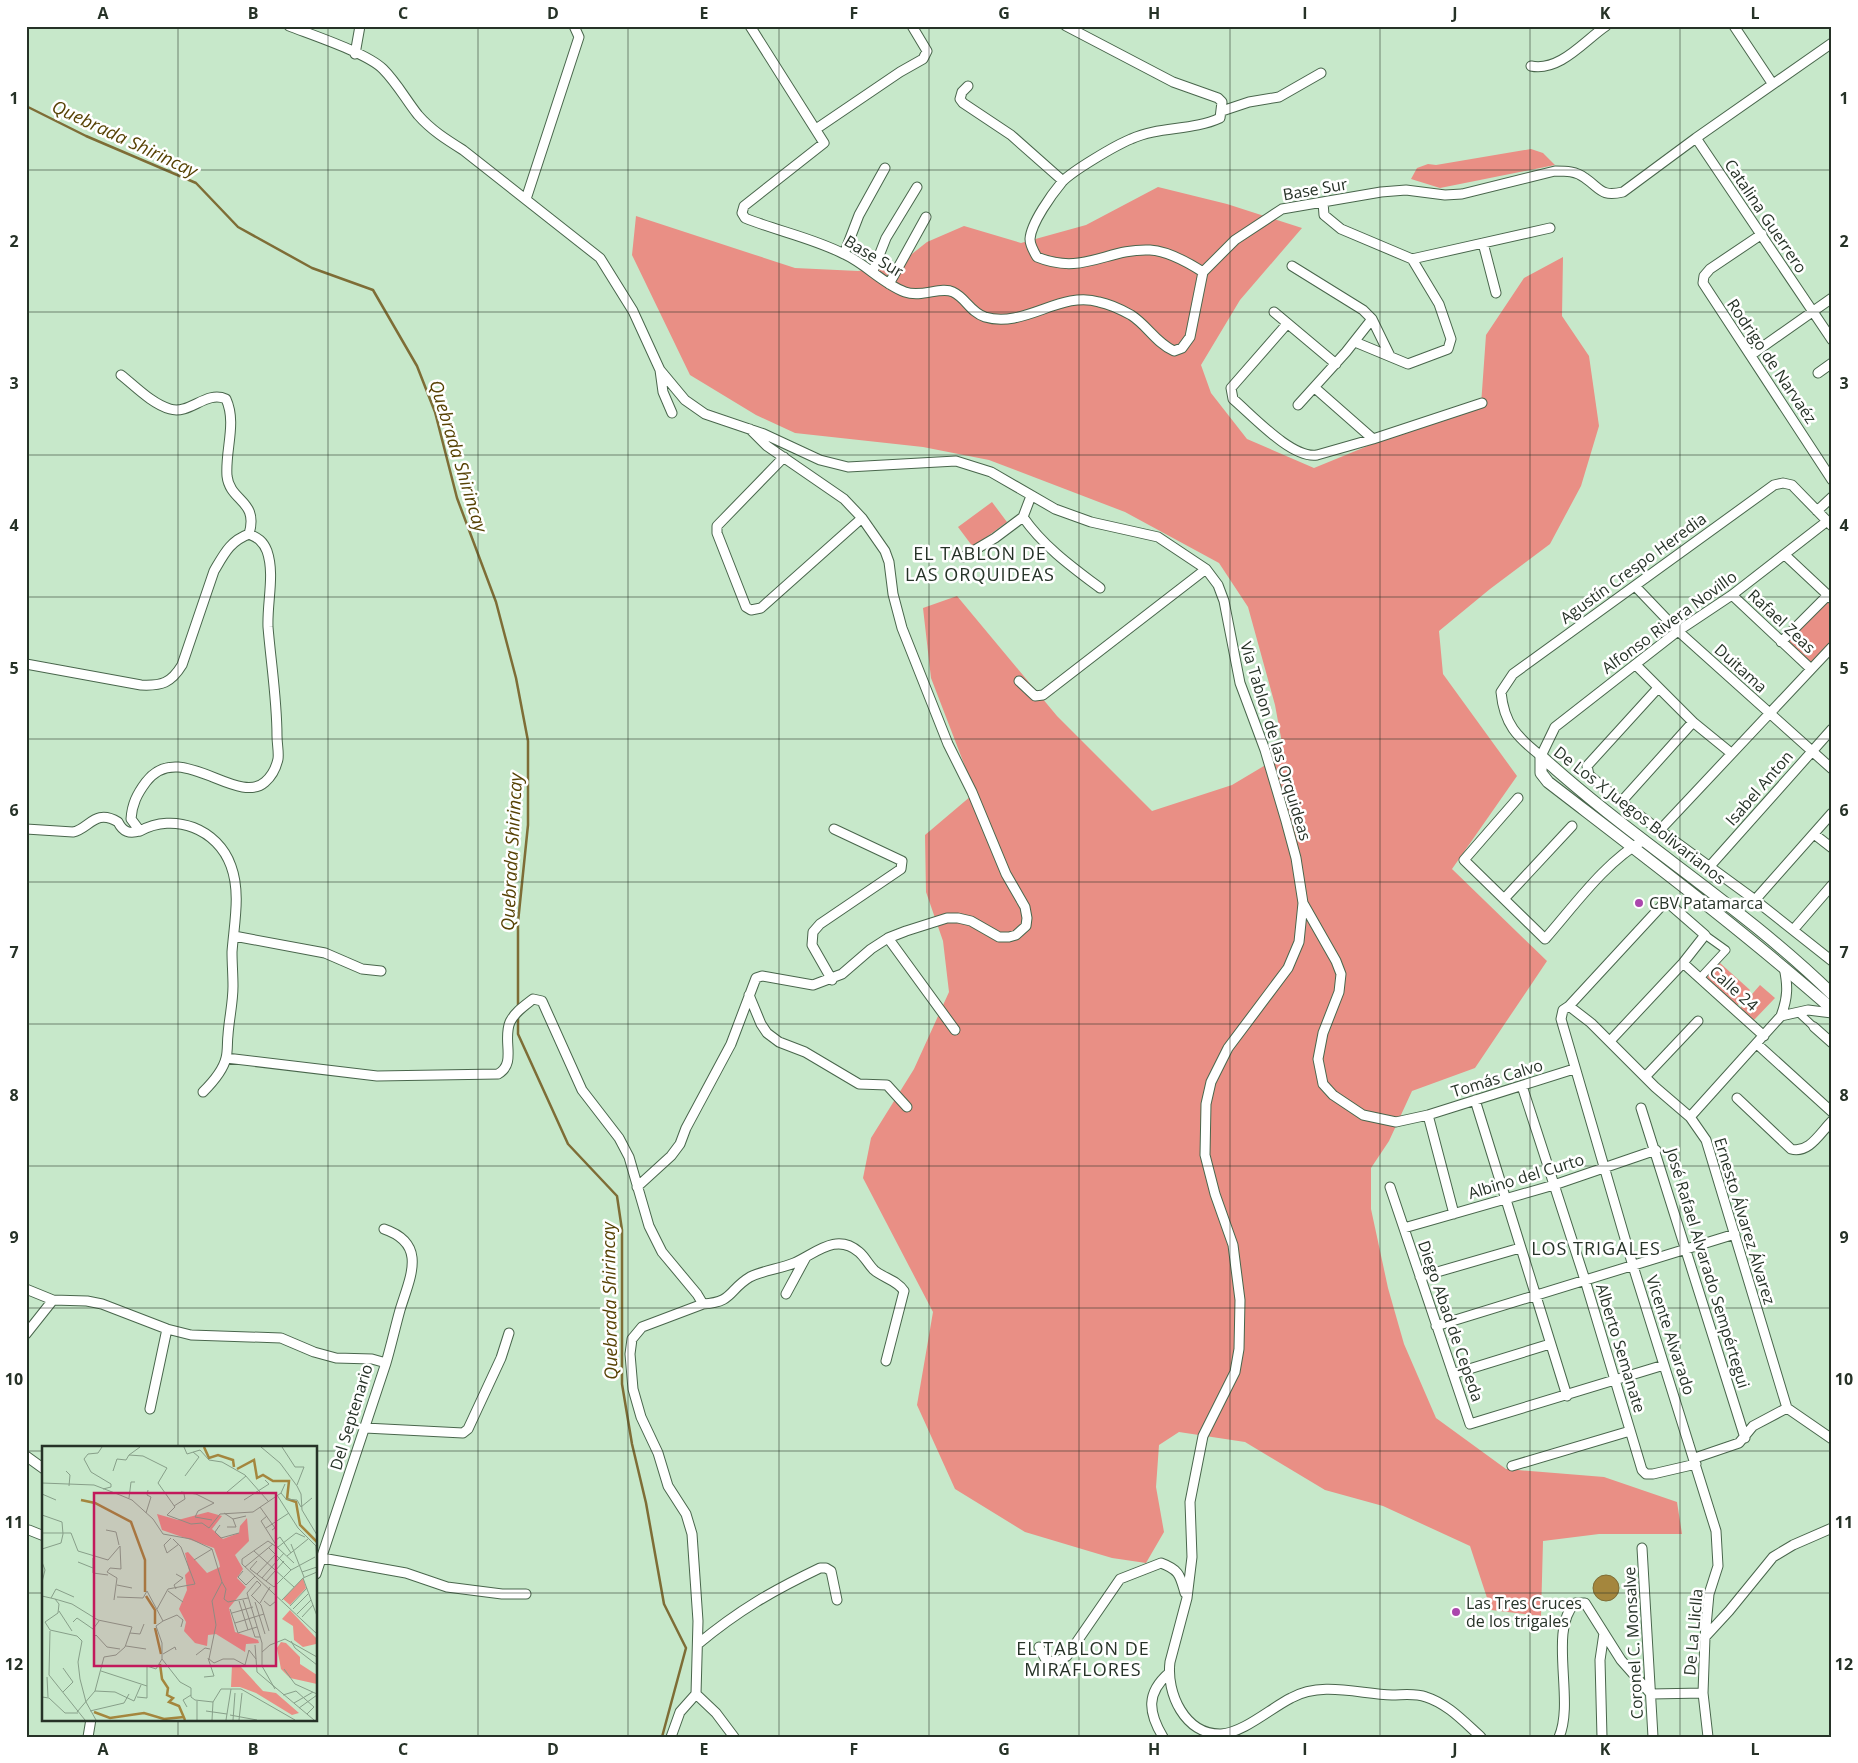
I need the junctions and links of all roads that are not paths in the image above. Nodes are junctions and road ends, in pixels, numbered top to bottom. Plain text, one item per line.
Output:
1 (289, 26) edge
2 (360, 26) edge
3 (574, 26) edge
4 (750, 26) edge
5 (912, 26) edge
6 (1066, 26) edge
7 (1606, 26) edge
8 (1734, 26) edge
9 (1832, 44) edge
10 (355, 54) junction
11 (1531, 66) dead end
12 (1321, 73) dead end
13 (1772, 83) junction
14 (968, 86) dead end
15 (1222, 111) junction
16 (816, 129) junction
17 (1696, 138) junction
18 (885, 168) dead end
19 (1063, 182) junction
20 (918, 187) dead end
21 (526, 199) junction
22 (1323, 202) junction
23 (926, 217) dead end
24 (1550, 228) dead end
25 (1762, 234) junction
26 (1482, 243) junction
27 (844, 254) junction
28 (1412, 259) junction
29 (1292, 266) dead end
30 (873, 271) junction
31 (1203, 272) junction
32 (888, 284) junction
33 (1496, 293) dead end
34 (1832, 298) edge
35 (1812, 310) junction
36 (1274, 312) dead end
37 (1372, 320) junction
38 (1287, 324) junction
39 (1832, 340) edge
40 (1354, 342) junction
41 (1751, 355) junction
42 (1390, 356) junction
43 (1832, 363) edge
44 (1336, 364) junction
45 (660, 370) junction
46 (1818, 373) dead end
47 (121, 375) dead end
48 (1315, 388) junction
49 (1482, 402) dead end
50 (1298, 405) dead end
51 (672, 413) dead end
52 (749, 428) junction
53 (1372, 439) junction
54 (784, 457) junction
55 (1832, 480) edge
56 (1031, 496) junction
57 (1832, 497) edge
58 (1817, 511) junction
59 (1022, 517) junction
60 (862, 518) junction
61 (1829, 524) edge
62 (249, 534) junction
63 (1785, 555) junction
64 (963, 557) dead end
65 (1206, 569) junction
66 (1635, 586) junction
67 (1100, 588) dead end
68 (1732, 595) junction
69 (1830, 597) edge
70 (1678, 631) junction
71 (1781, 642) junction
72 (1832, 647) edge
73 (26, 664) edge
74 (1636, 665) junction
75 (1811, 669) junction
76 (1019, 681) dead end
77 (1658, 688) junction
78 (1769, 714) junction
79 (1693, 722) junction
80 (1832, 729) edge
81 (1811, 752) junction
82 (1731, 753) junction
83 (1541, 756) junction
84 (1832, 769) edge
85 (1518, 798) dead end
86 (1621, 802) junction
87 (1832, 813) edge
88 (1572, 826) dead end
89 (26, 829) edge
90 (834, 829) dead end
91 (1660, 830) junction
92 (140, 831) junction
93 (1814, 834) junction
94 (1644, 840) junction
95 (1632, 847) junction
96 (1832, 848) edge
97 (1710, 866) junction
98 (1832, 885) edge
99 (1504, 899) junction
100 (1755, 900) junction
101 (1303, 903) junction
102 (1794, 929) junction
103 (1705, 935) junction
104 (234, 936) junction
105 (888, 938) junction
106 (1793, 956) junction
107 (1832, 961) edge
108 (1683, 963) junction
109 (1783, 966) junction
110 (381, 971) dead end
111 (1700, 978) junction
112 (832, 980) junction
113 (1832, 994) edge
114 (749, 995) junction
115 (1569, 1006) junction
116 (1832, 1011) edge
117 (1798, 1012) junction
118 (1781, 1016) junction
119 (1698, 1021) dead end
120 (1814, 1027) joint
121 (955, 1030) dead end
122 (1764, 1036) junction
123 (1610, 1040) junction
124 (1758, 1044) junction
125 (1832, 1044) edge
126 (226, 1058) junction
127 (1574, 1069) junction
128 (1645, 1077) junction
129 (1522, 1086) junction
130 (203, 1092) dead end
131 (1737, 1098) dead end
132 (1475, 1100) junction
133 (907, 1107) dead end
134 (1641, 1108) dead end
135 (1832, 1112) edge
136 (1428, 1115) junction
137 (1690, 1117) junction
138 (1832, 1121) edge
139 (1656, 1150) junction
140 (1604, 1168) junction
141 (1554, 1185) junction
142 (637, 1187) junction
143 (1390, 1187) dead end
144 (1504, 1200) junction
145 (1454, 1214) junction
146 (384, 1228) dead end
147 (1404, 1228) junction
148 (1735, 1234) junction
149 (1520, 1248) junction
150 (1687, 1250) junction
151 (807, 1256) junction
152 (1633, 1266) junction
153 (1420, 1277) junction
154 (1584, 1280) junction
155 (26, 1289) edge
156 (786, 1294) dead end
157 (1536, 1296) junction
158 (53, 1300) junction
159 (703, 1304) junction
160 (1436, 1326) junction
161 (167, 1329) junction
162 (509, 1333) dead end
163 (26, 1334) edge
164 (1550, 1344) junction
165 (886, 1362) dead end
166 (386, 1363) junction
167 (1664, 1365) junction
168 (1453, 1374) junction
169 (1615, 1381) junction
170 (1567, 1396) junction
171 (1787, 1408) junction
172 (150, 1409) dead end
173 (365, 1428) junction
174 (1630, 1431) junction
175 (1744, 1438) junction
176 (1832, 1439) edge
177 (26, 1456) edge
178 (1695, 1461) junction
179 (1512, 1466) dead end
180 (42, 1468) edge
181 (1832, 1528) edge
182 (29, 1530) dead end
183 (1716, 1530) joint
184 (42, 1535) edge
185 (1642, 1548) dead end
186 (322, 1558) junction
187 (318, 1569) edge
188 (526, 1594) dead end
189 (1187, 1598) junction
190 (837, 1600) dead end
191 (1604, 1632) junction
192 (1705, 1637) junction
193 (698, 1644) junction
194 (1039, 1647) dead end
195 (1619, 1656) junction
196 (1600, 1660) junction
197 (1169, 1673) junction
198 (1703, 1693) junction
199 (696, 1694) junction
200 (1651, 1694) junction
201 (91, 1720) edge
202 (88, 1737) edge
203 (671, 1737) edge
204 (734, 1737) edge
205 (1163, 1737) edge
206 (1481, 1737) edge
207 (1559, 1737) edge
208 (1602, 1737) edge
209 (1653, 1737) edge
210 (1708, 1737) edge

1 - 10 street, Via Tablon de las Orquideas
2 - 10 street
3 - 21 street
4 - 16 street
5 - 16 street
6 - 15 street
7 - 11 street
8 - 13 street
9 - 13 street
10 - 21 street, Via Tablon de las Orquideas
12 - 15 street
13 - 17 street, Base Sur
14 - 19 street
15 - 19 street
16 - 27 street, Base Sur
17 - 22 street, Base Sur
17 - 25 street, Catalina Guerrero
18 - 27 street
19 - 31 street
20 - 30 street
21 - 45 street, Via Tablon de las Orquideas
22 - 28 street
22 - 31 street, Base Sur
23 - 32 street
24 - 26 street
25 - 35 street, Catalina Guerrero
25 - 41 street, Rodrigo de Narvaéz
26 - 28 street
26 - 33 street
27 - 30 street, Base Sur
28 - 42 street
29 - 37 street
30 - 32 street, Base Sur
31 - 32 street, Base Sur
34 - 35 street
35 - 39 street, Catalina Guerrero
35 - 41 street
36 - 38 street
37 - 40 street
37 - 42 street
38 - 44 street
38 - 53 street
40 - 42 street
40 - 44 street
41 - 55 street, Rodrigo de Narvaéz
43 - 46 street
44 - 48 street
45 - 51 street
45 - 52 street, Via Tablon de las Orquideas
47 - 62 street
48 - 50 street
48 - 53 street
49 - 53 street
52 - 54 street
52 - 56 street, Via Tablon de las Orquideas
54 - 60 street
54 - 60 street
56 - 59 street
56 - 65 street, Via Tablon de las Orquideas
57 - 58 street
58 - 61 street
58 - 66 street, Agustín Crespo Heredia
59 - 64 street
59 - 67 street
60 - 105 street
61 - 63 street, Alfonso Rivera Novillo
62 - 73 street
62 - 92 street
63 - 68 street, Alfonso Rivera Novillo
63 - 69 street
65 - 76 street
65 - 101 street, Via Tablon de las Orquideas
66 - 70 street, Duitama
66 - 83 street, Agustín Crespo Heredia
68 - 70 street, Alfonso Rivera Novillo
68 - 71 street, Rafael Zeas
69 - 71 street
70 - 74 street, Alfonso Rivera Novillo
70 - 78 street, Duitama
71 - 75 street, Rafael Zeas
72 - 75 street
74 - 77 street
74 - 83 street, Alfonso Rivera Novillo
75 - 78 street
77 - 79 street
77 - 86 street
78 - 81 street, Duitama
78 - 82 street
79 - 82 street
79 - 86 street
80 - 81 street, Isabel Anton
81 - 84 street, Duitama
81 - 97 street, Isabel Anton
82 - 91 street
83 - 94 street, De Los X Juegos Bolivarianos
83 - 95 street, De Los X Juegos Bolivarianos
85 - 99 street
86 - 91 street
87 - 93 street
88 - 99 street
89 - 92 street
90 - 112 street
91 - 97 street
92 - 104 street
93 - 96 street
93 - 100 street
94 - 95 street
94 - 106 street, De Los X Juegos Bolivarianos
95 - 99 street
95 - 109 street, De Los X Juegos Bolivarianos
97 - 100 street
98 - 102 street
100 - 102 street
101 - 136 street, Tomás Calvo
101 - 189 street, Via Tablon de las Orquideas
102 - 107 street
103 - 108 street
103 - 111 street
103 - 115 street
104 - 110 street
104 - 126 street
105 - 112 street
105 - 121 street
106 - 109 street
106 - 113 street, De Los X Juegos Bolivarianos
108 - 111 street, Calle 24
108 - 123 street
109 - 116 street, De Los X Juegos Bolivarianos
109 - 118 street
111 - 122 street, Calle 24
112 - 114 street
114 - 133 street
114 - 142 street
115 - 123 street, Ernesto Álvarez Álvarez
115 - 127 street, Vicente Alvarado
116 - 117 street
117 - 118 street
117 - 120 street
118 - 122 street
119 - 128 street
120 - 125 street
122 - 124 street
123 - 128 street, Ernesto Álvarez Álvarez
124 - 135 street
124 - 137 street
126 - 130 street
126 - 142 street
127 - 129 street, Tomás Calvo
127 - 140 street, Vicente Alvarado
128 - 137 street, Ernesto Álvarez Álvarez
129 - 132 street, Tomás Calvo
129 - 141 street, Alberto Semanate
131 - 138 street
132 - 136 street, Tomás Calvo
132 - 144 street
134 - 139 street, José Rafael Alvarado Sempértegui
136 - 145 street
137 - 148 street, Ernesto Álvarez Álvarez
139 - 140 street, Albino del Curto
139 - 150 street, José Rafael Alvarado Sempértegui
140 - 141 street, Albino del Curto
140 - 152 street, Vicente Alvarado
141 - 144 street, Albino del Curto
141 - 154 street, Alberto Semanate
142 - 159 street
143 - 147 street, Diego Abad de Cepeda
144 - 145 street, Albino del Curto
144 - 149 street
145 - 147 street, Albino del Curto
146 - 166 street
147 - 153 street, Diego Abad de Cepeda
148 - 150 street
148 - 171 street, Ernesto Álvarez Álvarez
149 - 153 street
149 - 157 street
150 - 152 street
150 - 175 street, José Rafael Alvarado Sempértegui
151 - 156 street
151 - 159 street
151 - 165 street
152 - 154 street
152 - 167 street, Vicente Alvarado
153 - 160 street, Diego Abad de Cepeda
154 - 157 street
154 - 169 street, Alberto Semanate
155 - 158 street, Del Septenario
157 - 160 street
157 - 164 street
158 - 161 street, Del Septenario
158 - 163 street
159 - 193 street
160 - 168 street, Diego Abad de Cepeda
161 - 166 street, Del Septenario
161 - 172 street
162 - 173 street
164 - 168 street
164 - 170 street
166 - 173 street, Del Septenario
167 - 169 street
167 - 178 street, Vicente Alvarado
168 - 170 street, Diego Abad de Cepeda
169 - 170 street
169 - 174 street, Alberto Semanate
171 - 175 street
171 - 176 street
173 - 186 street, Del Septenario
174 - 178 street, Alberto Semanate
174 - 179 street
175 - 178 street
177 - 180 street
178 - 183 street, Vicente Alvarado
181 - 192 street
182 - 184 street
183 - 192 street, De La Lliclla
185 - 200 street, Coronel C. Monsalve
186 - 187 street, Del Septenario
186 - 188 street
189 - 194 street
189 - 197 street, Via Tablon de las Orquideas
190 - 193 street
191 - 195 street
191 - 196 street
191 - 207 street
192 - 198 street, De La Lliclla
193 - 199 street
195 - 196 street
195 - 200 street
196 - 208 street
197 - 205 street
197 - 206 street
198 - 200 street
198 - 210 street, De La Lliclla
199 - 203 street
199 - 204 street
200 - 209 street, Coronel C. Monsalve
201 - 202 street

